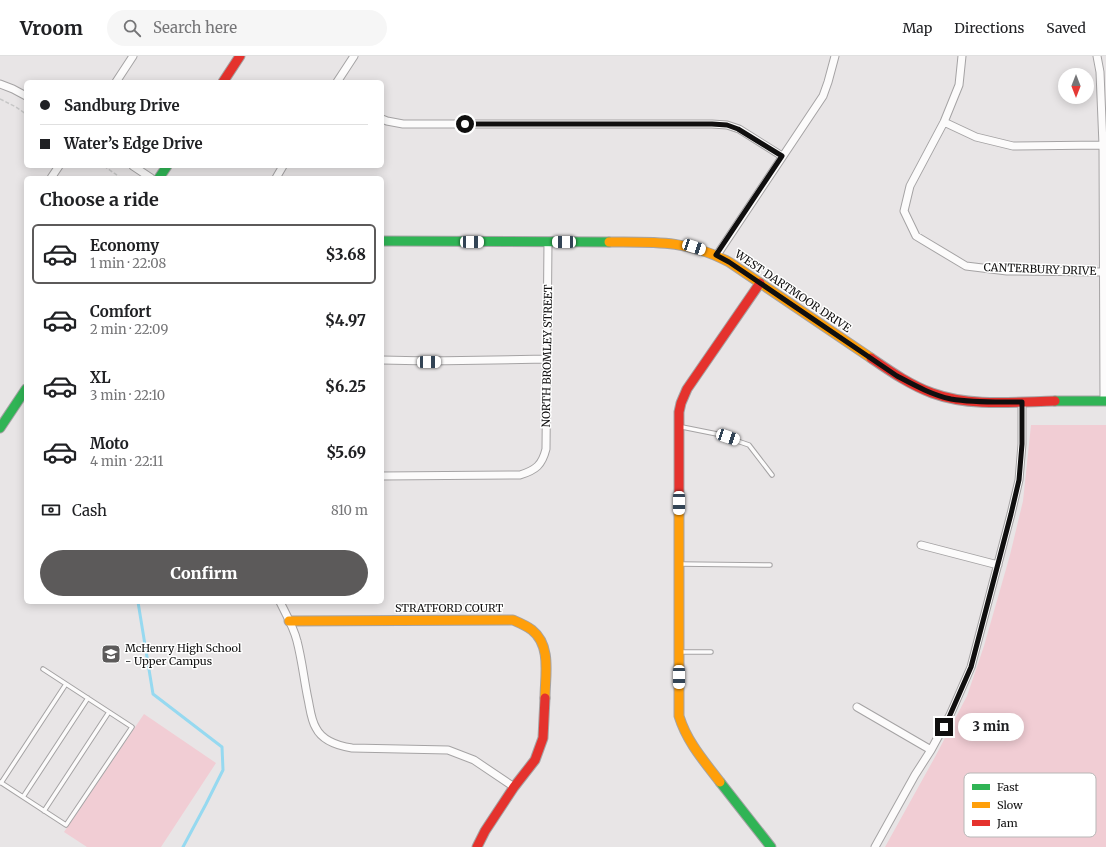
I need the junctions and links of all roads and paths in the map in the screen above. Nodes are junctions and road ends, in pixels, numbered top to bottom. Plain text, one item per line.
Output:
1 (133, 56) edge
2 (240, 56) edge
3 (354, 56) edge
4 (835, 56) edge
5 (962, 56) edge
6 (1097, 56) edge
7 (117, 80) edge
8 (224, 80) edge
9 (338, 80) edge
10 (0, 84) edge
11 (24, 95) edge
12 (0, 99) edge
13 (24, 113) edge
14 (384, 119) edge
15 (944, 122) junction
16 (1103, 145) junction
17 (782, 156) junction
18 (107, 168) edge
19 (136, 168) edge
20 (118, 176) edge
21 (149, 176) edge
22 (384, 241) edge
23 (548, 242) junction
24 (716, 255) junction
25 (1103, 272) junction
26 (760, 283) junction
27 (547, 359) junction
28 (384, 360) edge
29 (24, 395) edge
30 (1105, 401) edge
31 (1022, 402) junction
32 (679, 426) junction
33 (0, 428) edge
34 (772, 475) dead end
35 (384, 476) edge
36 (920, 545) dead end
37 (679, 564) junction
38 (998, 564) junction
39 (770, 565) dead end
40 (281, 604) edge
41 (289, 621) junction
42 (679, 652) junction
43 (711, 652) dead end
44 (43, 669) dead end
45 (66, 684) junction
46 (88, 698) junction
47 (857, 707) dead end
48 (109, 712) junction
49 (931, 750) junction
50 (0, 782) edge
51 (514, 787) junction
52 (23, 797) junction
53 (44, 811) junction
54 (477, 847) edge
55 (771, 847) edge
56 (875, 847) edge

1 - 7 street
2 - 8 street
3 - 9 street
4 - 17 street
5 - 15 street, CANTERBURY DRIVE
6 - 16 street
10 - 11 street
12 - 13 path
14 - 17 street
15 - 16 street
15 - 25 street, CANTERBURY DRIVE
16 - 25 street
17 - 24 street
18 - 20 path
19 - 21 street
22 - 23 street, WEST DARTMOOR DRIVE
23 - 24 street, WEST DARTMOOR DRIVE
23 - 27 street, NORTH BROMLEY STREET
24 - 26 street, WEST DARTMOOR DRIVE
25 - 30 street
26 - 31 street, WEST DARTMOOR DRIVE
26 - 32 street
27 - 28 street
27 - 35 street, NORTH BROMLEY STREET
29 - 33 street
30 - 31 street, WEST DARTMOOR DRIVE
31 - 38 street
32 - 34 lane
32 - 37 street
36 - 38 street
37 - 39 lane
37 - 42 street
38 - 49 street
40 - 41 street
41 - 51 street
41 - 51 street, STRATFORD COURT
42 - 43 lane
42 - 55 street
44 - 45 lane
45 - 46 lane
45 - 50 lane
46 - 48 lane
46 - 52 lane
47 - 49 street
48 - 53 lane
48 - 53 lane
49 - 56 street
50 - 52 lane
51 - 54 street, STRATFORD COURT
52 - 53 lane

